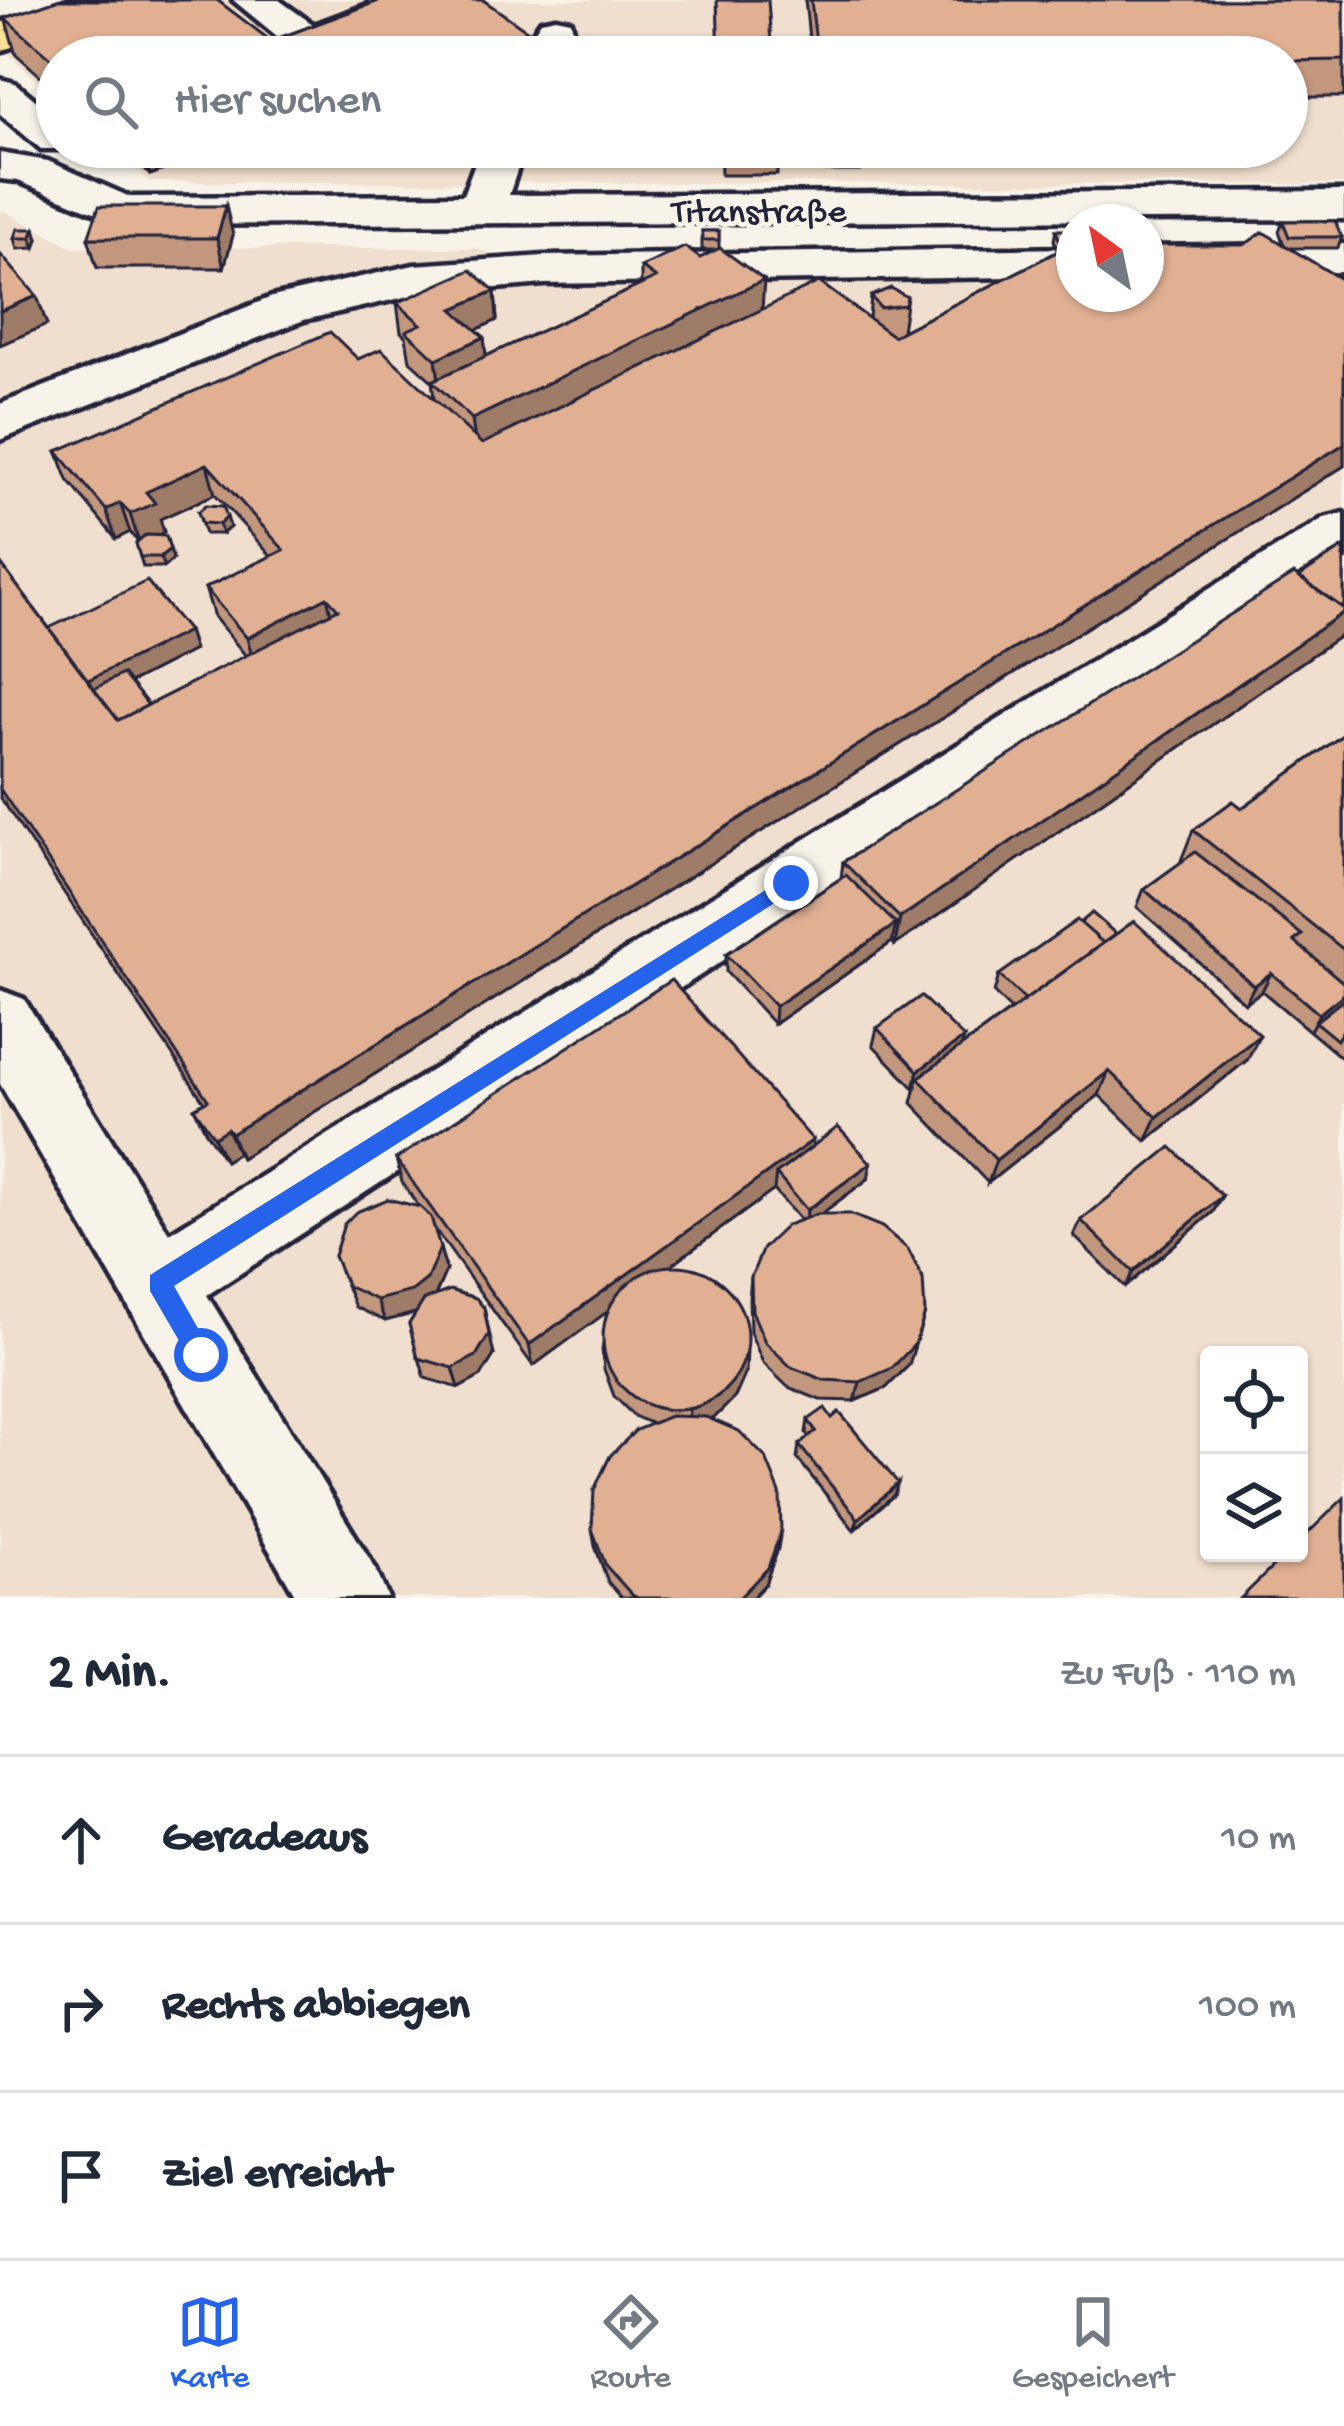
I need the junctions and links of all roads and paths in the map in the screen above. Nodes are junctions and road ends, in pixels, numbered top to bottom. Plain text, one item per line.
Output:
1 (50, 0) edge
2 (108, 0) edge
3 (253, 0) edge
4 (418, 0) edge
5 (0, 17) edge
6 (301, 36) edge
7 (321, 36) edge
8 (0, 38) edge
9 (0, 92) edge
10 (36, 122) edge
11 (36, 149) edge
12 (0, 162) edge
13 (92, 168) edge
14 (496, 168) edge
15 (1313, 199) edge
16 (482, 208) junction
17 (175, 210) junction
18 (1344, 258) edge
19 (1164, 261) edge
20 (1056, 262) edge
21 (0, 423) edge
22 (1344, 532) edge
23 (0, 1020) edge
24 (158, 1283) junction
25 (345, 1598) edge

1 - 5 main road
2 - 8 main road
3 - 6 street
4 - 7 street
9 - 10 street, Titanstraße
11 - 12 street
12 - 17 street, Titanstraße
13 - 17 street, Titanstraße
14 - 16 street
15 - 16 street, Titanstraße
16 - 17 street, Titanstraße
18 - 19 street
20 - 21 street
22 - 24 street
23 - 24 street
24 - 25 street

